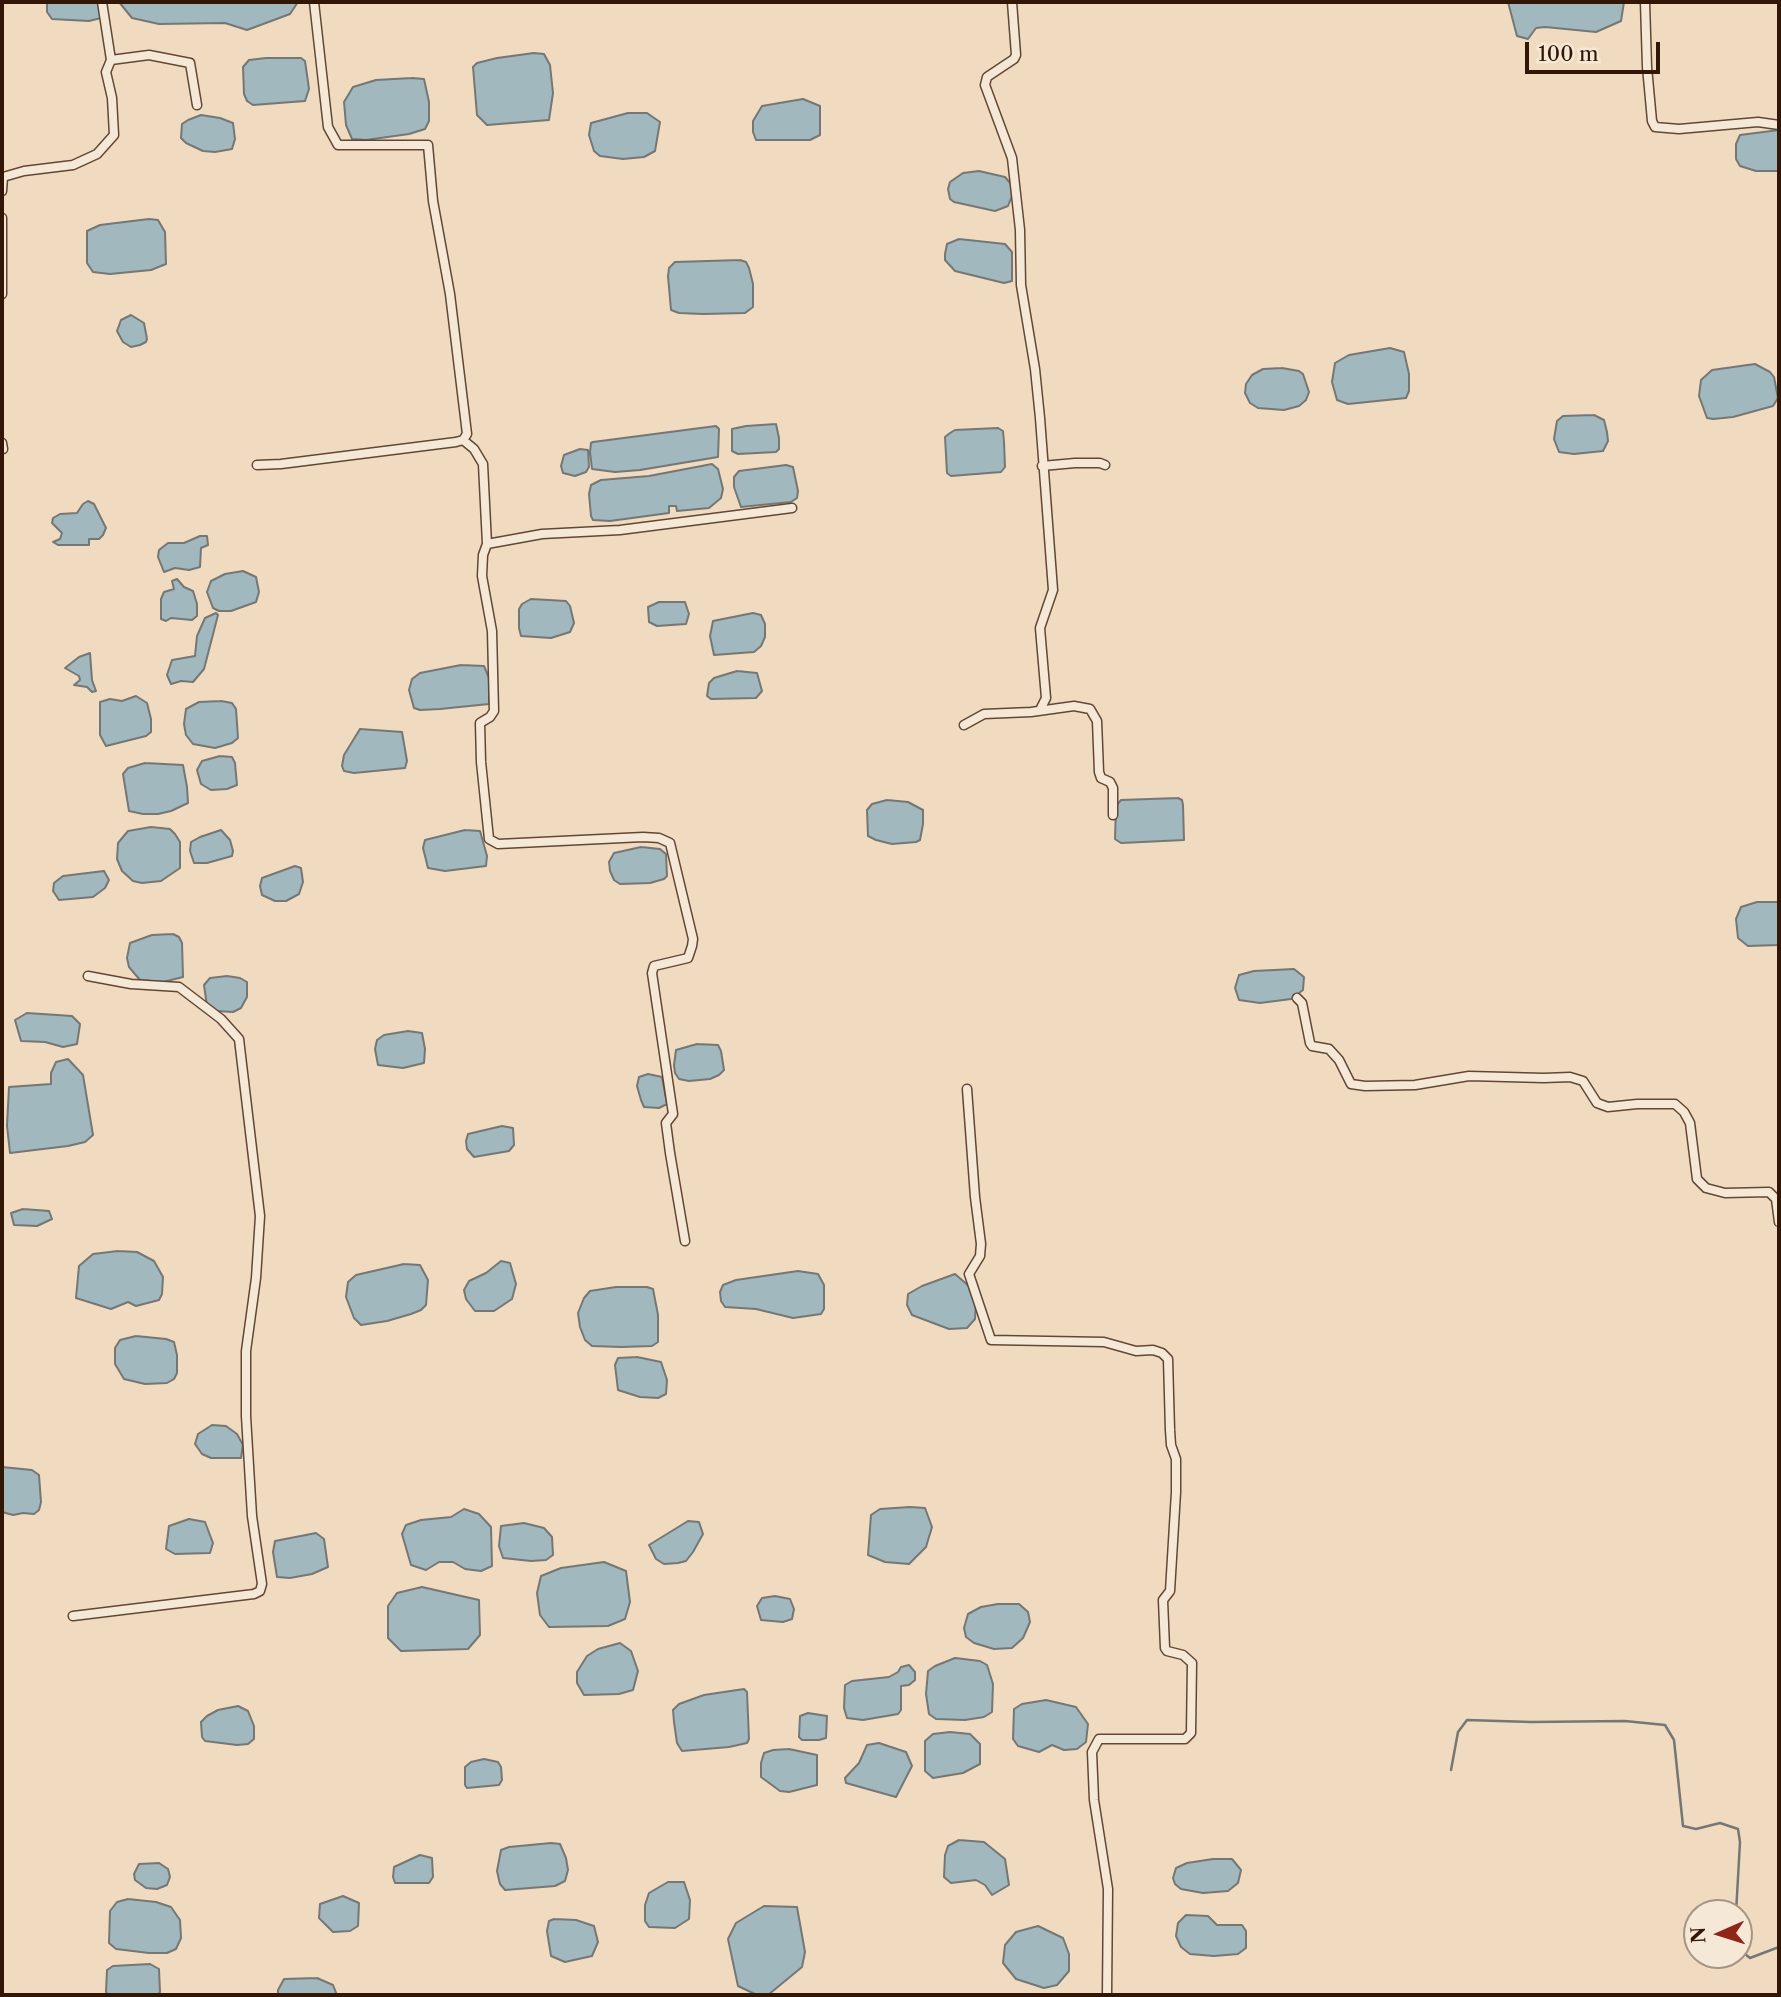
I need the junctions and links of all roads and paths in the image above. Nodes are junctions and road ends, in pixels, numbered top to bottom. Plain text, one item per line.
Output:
1 (102, 2) edge
2 (314, 2) edge
3 (1012, 2) edge
4 (1645, 2) edge
5 (111, 60) junction
6 (197, 105) dead end
7 (1779, 125) edge
8 (2, 191) edge
9 (2, 218) edge
10 (2, 294) edge
11 (463, 440) junction
12 (257, 465) dead end
13 (1105, 466) dead end
14 (1042, 467) junction
15 (792, 508) dead end
16 (487, 544) junction
17 (1040, 710) junction
18 (964, 725) dead end
19 (1113, 815) dead end
20 (88, 976) dead end
21 (1297, 998) dead end
22 (967, 1088) dead end
23 (1779, 1223) edge
24 (685, 1241) dead end
25 (73, 1616) dead end
26 (1107, 1995) edge

1 - 5 street
2 - 11 street
3 - 14 street
4 - 7 street
5 - 6 street
5 - 8 street
9 - 10 street
11 - 12 street
11 - 16 street
13 - 14 street
14 - 17 street
15 - 16 street
16 - 24 street
17 - 18 street
17 - 19 street
20 - 25 street
21 - 23 street
22 - 26 street

